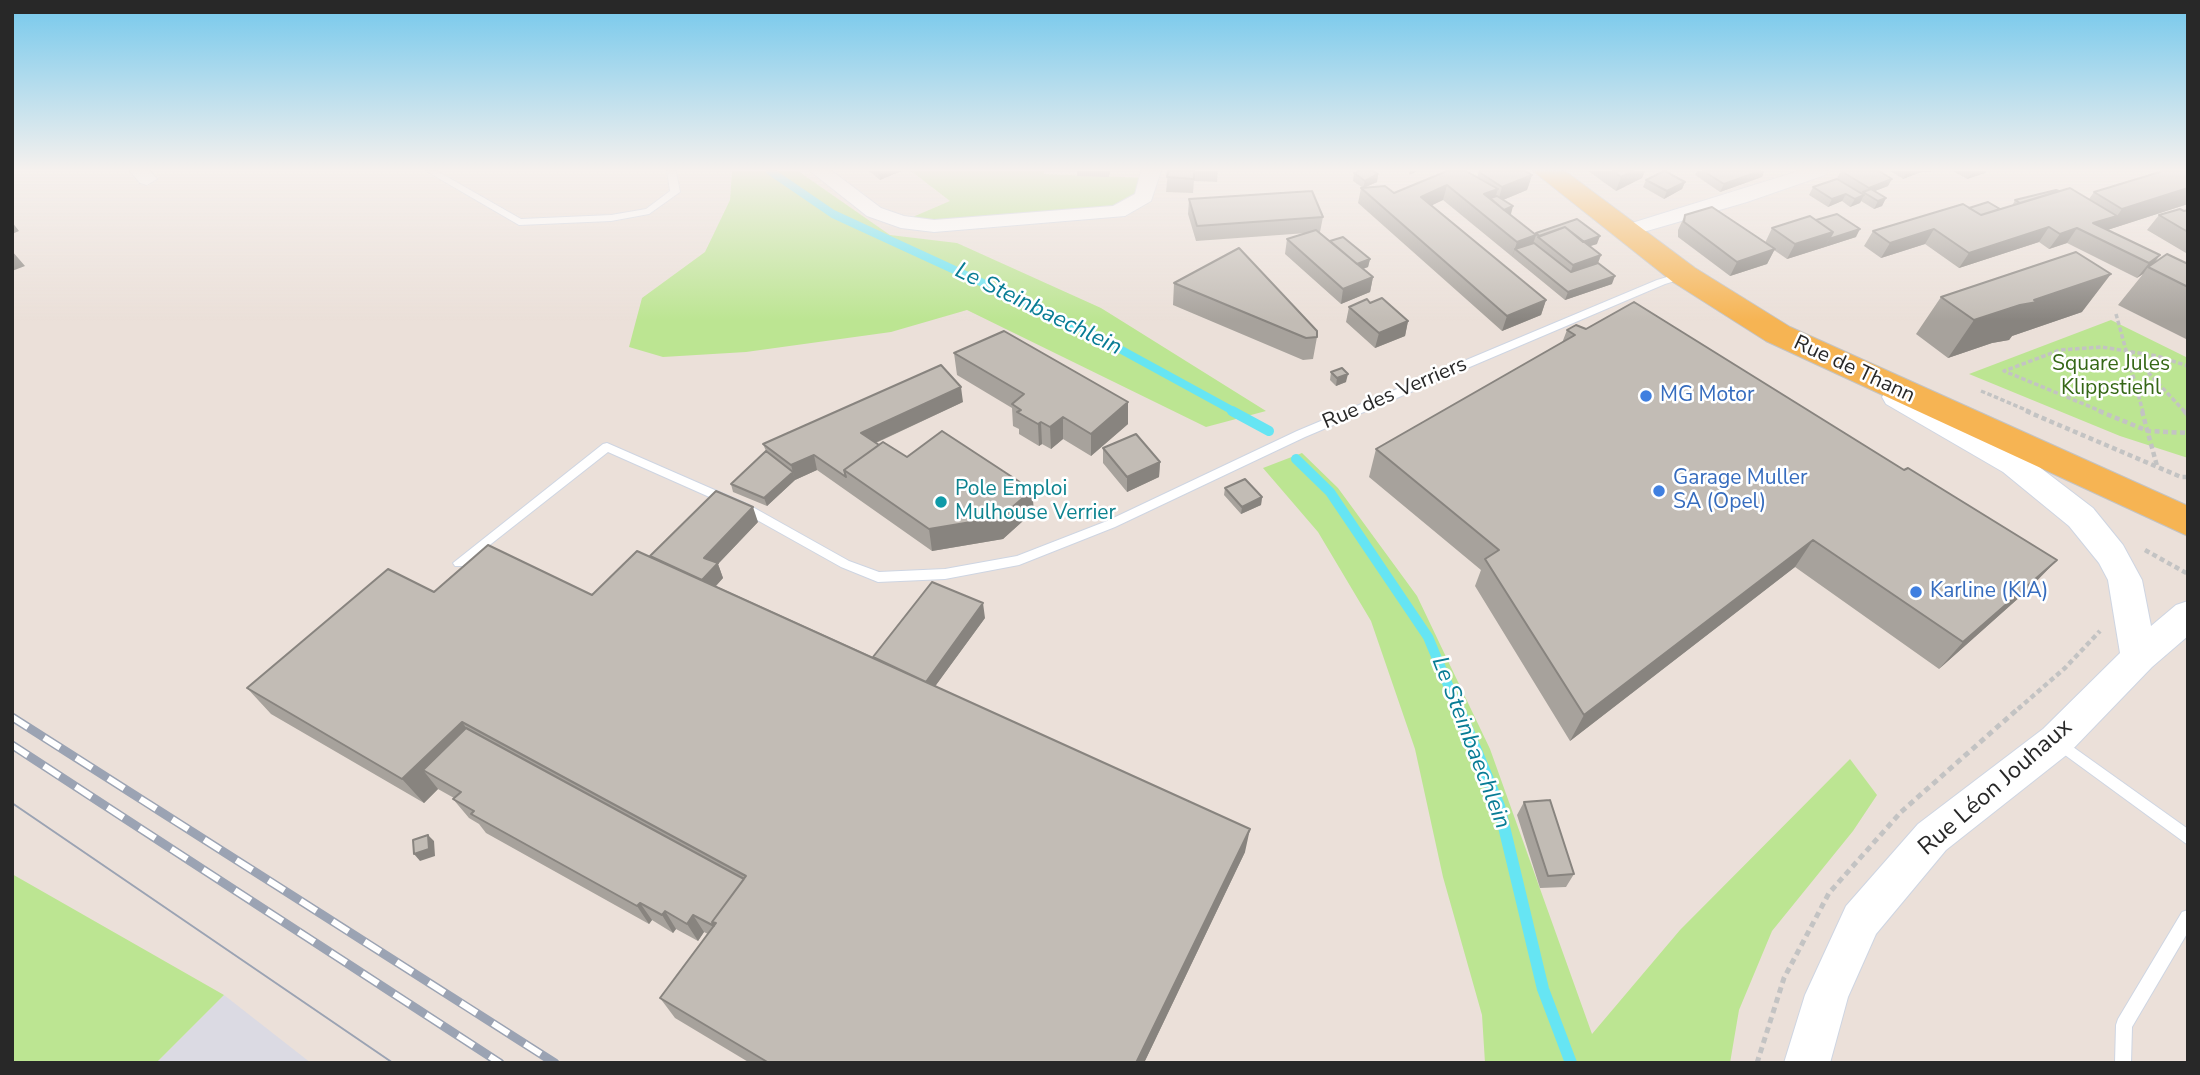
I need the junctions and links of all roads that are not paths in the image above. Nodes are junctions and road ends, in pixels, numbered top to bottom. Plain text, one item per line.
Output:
1 (518, 221) edge
2 (538, 221) edge
3 (899, 221) edge
4 (998, 221) edge
5 (1613, 221) edge
6 (1660, 221) edge
7 (1626, 231) junction
8 (1684, 275) junction
9 (1830, 359) junction
10 (2188, 522) edge
11 (459, 563) dead end
12 (2188, 615) edge
13 (2139, 657) junction
14 (2056, 741) junction
15 (2188, 838) edge
16 (2188, 917) edge
17 (1808, 1063) edge
18 (2123, 1063) edge

1 - 2 lane
3 - 4 street
5 - 7 main road, Rue de Thann
6 - 7 street
7 - 8 main road, Rue de Thann
8 - 9 main road, Rue de Thann
8 - 11 lane, Rue des Verriers
9 - 10 main road, Rue de Thann
9 - 13 street
12 - 13 street, Rue Léon Jouhaux
13 - 14 street, Rue Léon Jouhaux
14 - 15 lane
14 - 17 street, Rue Léon Jouhaux
16 - 18 lane

